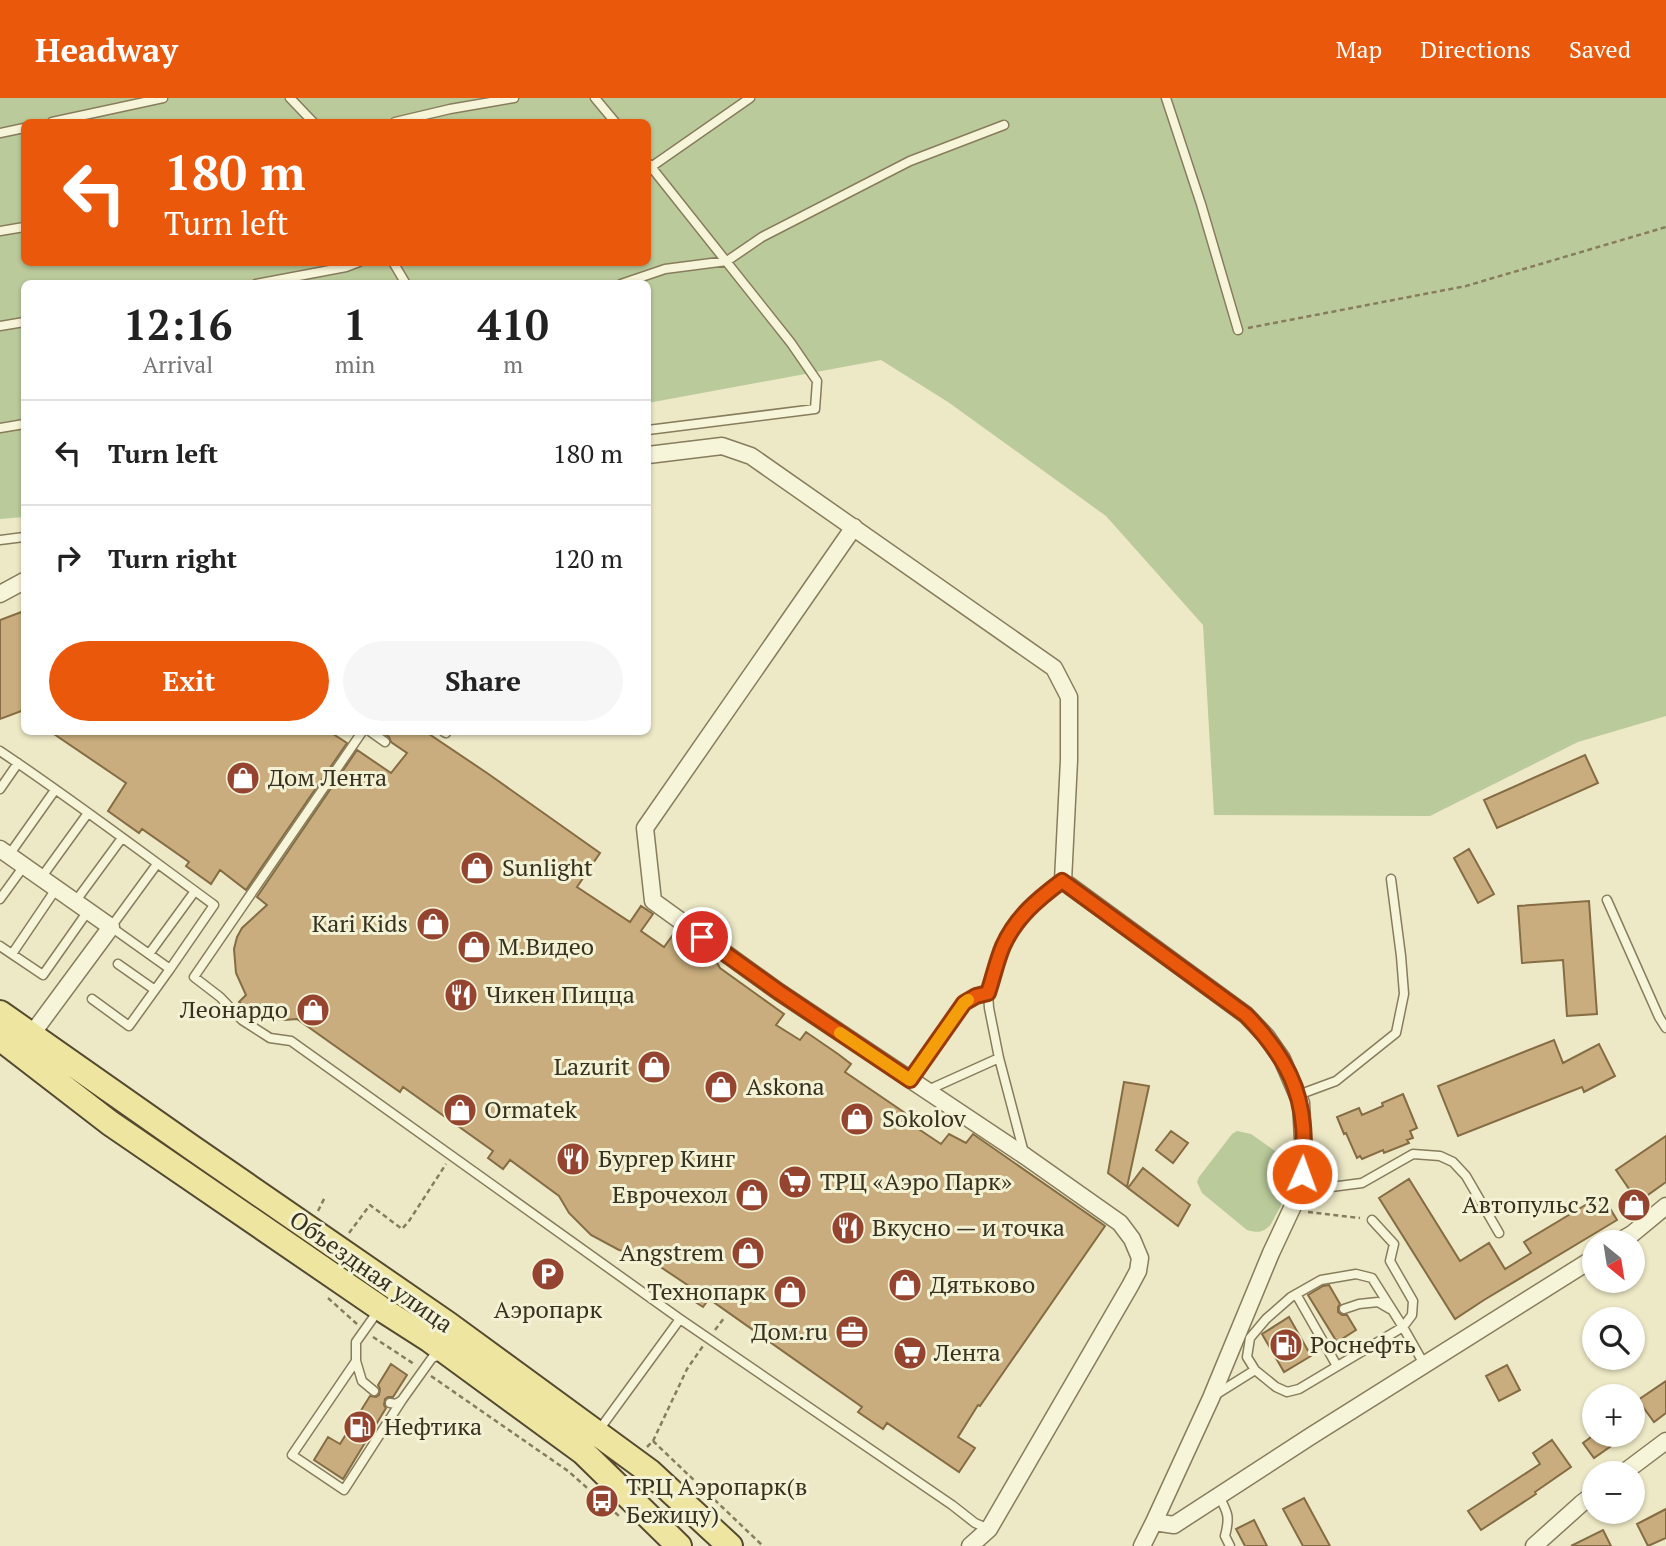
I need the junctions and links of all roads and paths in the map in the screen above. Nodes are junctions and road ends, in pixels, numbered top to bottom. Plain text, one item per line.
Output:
1 (163, 98) edge
2 (290, 98) edge
3 (514, 98) edge
4 (595, 98) edge
5 (750, 98) edge
6 (1166, 98) edge
7 (66, 119) edge
8 (310, 119) edge
9 (408, 119) edge
10 (612, 119) edge
11 (1004, 125) dead end
12 (21, 129) edge
13 (0, 133) edge
14 (651, 165) edge
15 (651, 168) edge
16 (21, 227) edge
17 (1666, 228) edge
18 (0, 231) edge
19 (727, 261) junction
20 (349, 266) edge
21 (277, 280) edge
22 (633, 280) edge
23 (21, 322) edge
24 (0, 326) edge
25 (1238, 330) joint
26 (21, 424) edge
27 (0, 428) edge
28 (651, 430) edge
29 (651, 455) edge
30 (854, 527) junction
31 (21, 537) edge
32 (0, 540) edge
33 (21, 583) edge
34 (0, 594) edge
35 (360, 735) edge
36 (375, 735) edge
37 (385, 742) dead end
38 (0, 751) edge
39 (18, 763) junction
40 (0, 789) edge
41 (55, 790) junction
42 (88, 813) junction
43 (122, 838) junction
44 (4, 852) edge
45 (157, 864) junction
46 (24, 866) junction
47 (41, 878) junction
48 (1391, 879) dead end
49 (1062, 881) junction
50 (56, 889) junction
51 (194, 891) junction
52 (0, 899) edge
53 (1607, 900) dead end
54 (82, 907) junction
55 (111, 927) junction
56 (0, 946) edge
57 (12, 954) junction
58 (149, 954) junction
59 (118, 964) dead end
60 (170, 969) junction
61 (155, 990) junction
62 (988, 993) junction
63 (92, 999) dead end
64 (0, 1013) edge
65 (1666, 1028) edge
66 (16, 1042) edge
67 (999, 1058) junction
68 (910, 1080) junction
69 (926, 1091) junction
70 (1298, 1095) junction
71 (452, 1156) junction
72 (1025, 1156) junction
73 (1300, 1191) junction
74 (325, 1197) dead end
75 (1666, 1206) edge
76 (1291, 1209) junction
77 (317, 1211) dead end
78 (1372, 1220) joint
79 (1637, 1230) edge
80 (350, 1233) dead end
81 (1499, 1233) dead end
82 (1582, 1266) edge
83 (1296, 1294) junction
84 (380, 1308) junction
85 (1344, 1309) dead end
86 (1392, 1310) junction
87 (724, 1318) dead end
88 (680, 1319) junction
89 (1324, 1321) dead end
90 (1315, 1326) junction
91 (1403, 1327) junction
92 (709, 1338) junction
93 (447, 1352) junction
94 (356, 1361) junction
95 (1424, 1364) junction
96 (1338, 1366) junction
97 (1255, 1370) junction
98 (374, 1391) dead end
99 (1211, 1398) junction
100 (402, 1400) junction
101 (390, 1403) dead end
102 (1666, 1441) edge
103 (590, 1443) junction
104 (1639, 1461) edge
105 (1219, 1496) junction
106 (1582, 1502) edge
107 (1154, 1522) junction
108 (989, 1529) junction
109 (679, 1546) edge
110 (730, 1546) edge
111 (764, 1546) edge
112 (970, 1546) edge
113 (1142, 1546) edge
114 (1230, 1546) edge
115 (1534, 1546) edge

1 - 7 lane
2 - 8 lane
3 - 9 lane
4 - 10 lane
5 - 14 lane
6 - 25 lane
11 - 19 lane
12 - 13 lane
15 - 19 lane
16 - 18 lane
17 - 25 path
19 - 22 lane
19 - 28 lane
20 - 21 lane
23 - 24 lane
26 - 27 lane
29 - 30 street
30 - 49 street
30 - 68 street
31 - 32 lane
33 - 34 street
35 - 71 lane
36 - 37 lane
38 - 39 lane
39 - 40 lane
39 - 41 lane
41 - 42 lane
41 - 44 lane
42 - 43 lane
42 - 47 lane
43 - 45 lane
43 - 54 lane
44 - 46 street
45 - 51 lane
45 - 55 lane
46 - 47 street
46 - 52 lane
47 - 50 street
48 - 70 lane
49 - 62 lane
49 - 70 street
50 - 54 street
50 - 57 lane
51 - 58 lane
51 - 60 lane
53 - 65 lane
54 - 55 street
54 - 57 lane
55 - 58 lane
55 - 66 street
56 - 57 lane
58 - 60 lane
59 - 61 lane
60 - 61 lane
61 - 63 lane
62 - 67 lane
62 - 68 lane
64 - 66 main road, Объездная улица
66 - 84 main road, Объездная улица
66 - 103 main road, Объездная улица
67 - 69 lane
67 - 72 lane
68 - 69 street
69 - 72 street
70 - 73 street
71 - 80 path
71 - 88 lane
72 - 108 street
73 - 76 street
73 - 81 lane
74 - 77 path
75 - 79 street
76 - 78 path
76 - 99 street
78 - 91 lane
82 - 95 street
83 - 86 lane
83 - 90 lane
83 - 97 lane
84 - 93 main road, Объездная улица
84 - 94 lane
85 - 86 lane
86 - 91 lane
87 - 92 path
88 - 92 lane
88 - 103 lane
89 - 90 lane
90 - 96 lane
91 - 95 lane
91 - 96 lane
92 - 108 lane
92 - 111 path
93 - 100 lane
93 - 103 main road, Объездная улица
94 - 98 lane
94 - 100 lane
95 - 105 street
96 - 97 lane
97 - 99 lane
99 - 107 street
100 - 101 lane
102 - 104 street
103 - 109 main road, Объездная улица
103 - 110 main road, Объездная улица
105 - 107 street
105 - 114 lane
106 - 115 street
107 - 113 street
108 - 112 street

